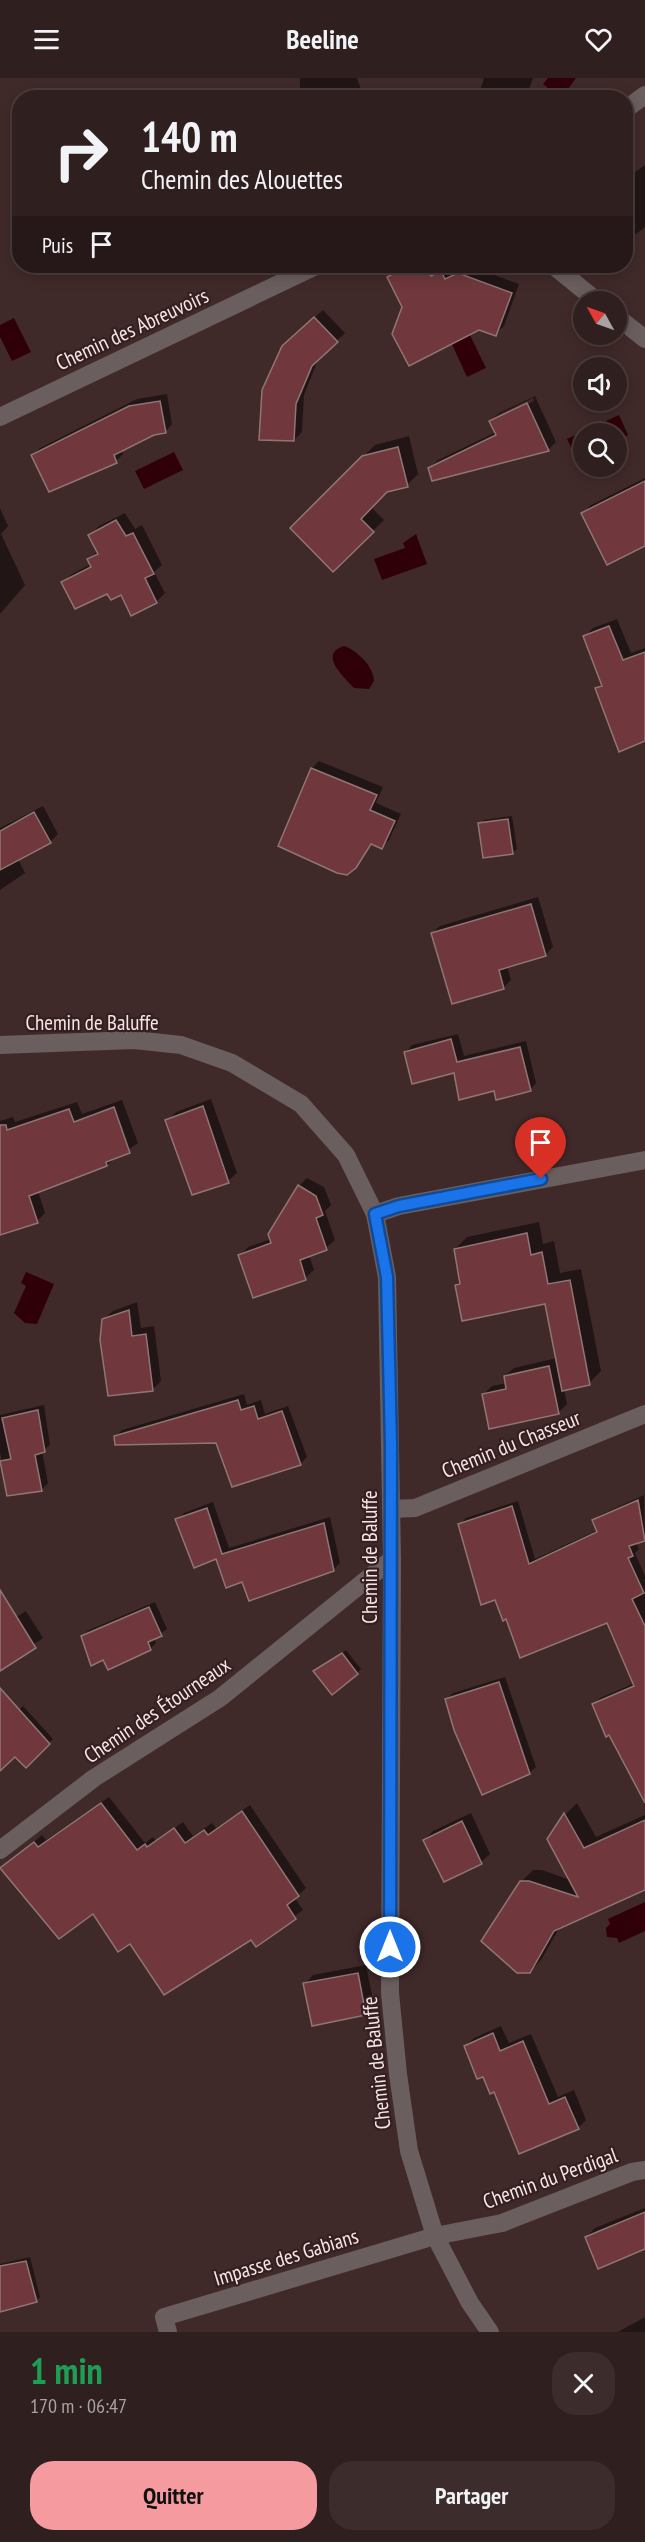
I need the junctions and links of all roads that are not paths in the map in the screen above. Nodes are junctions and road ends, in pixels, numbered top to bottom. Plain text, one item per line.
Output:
1 (301, 273) edge
2 (563, 273) edge
3 (585, 291) edge
4 (627, 325) edge
5 (645, 339) edge
6 (0, 417) edge
7 (0, 1045) edge
8 (645, 1160) edge
9 (375, 1214) junction
10 (645, 1414) edge
11 (392, 1509) junction
12 (392, 1559) junction
13 (0, 1850) edge
14 (645, 2170) edge
15 (435, 2236) junction
16 (168, 2332) edge
17 (490, 2332) edge

1 - 6 street, Chemin des Abreuvoirs
2 - 3 street
4 - 5 street
7 - 9 street, Chemin de Baluffe
8 - 9 street
9 - 11 street, Chemin de Baluffe
10 - 11 street, Chemin du Chasseur
11 - 12 street, Chemin de Baluffe
12 - 13 street, Chemin des Étourneaux
12 - 15 street, Chemin de Baluffe
14 - 15 street, Chemin du Perdigal
15 - 16 street, Impasse des Gabians
15 - 17 street, Chemin de Baluffe

